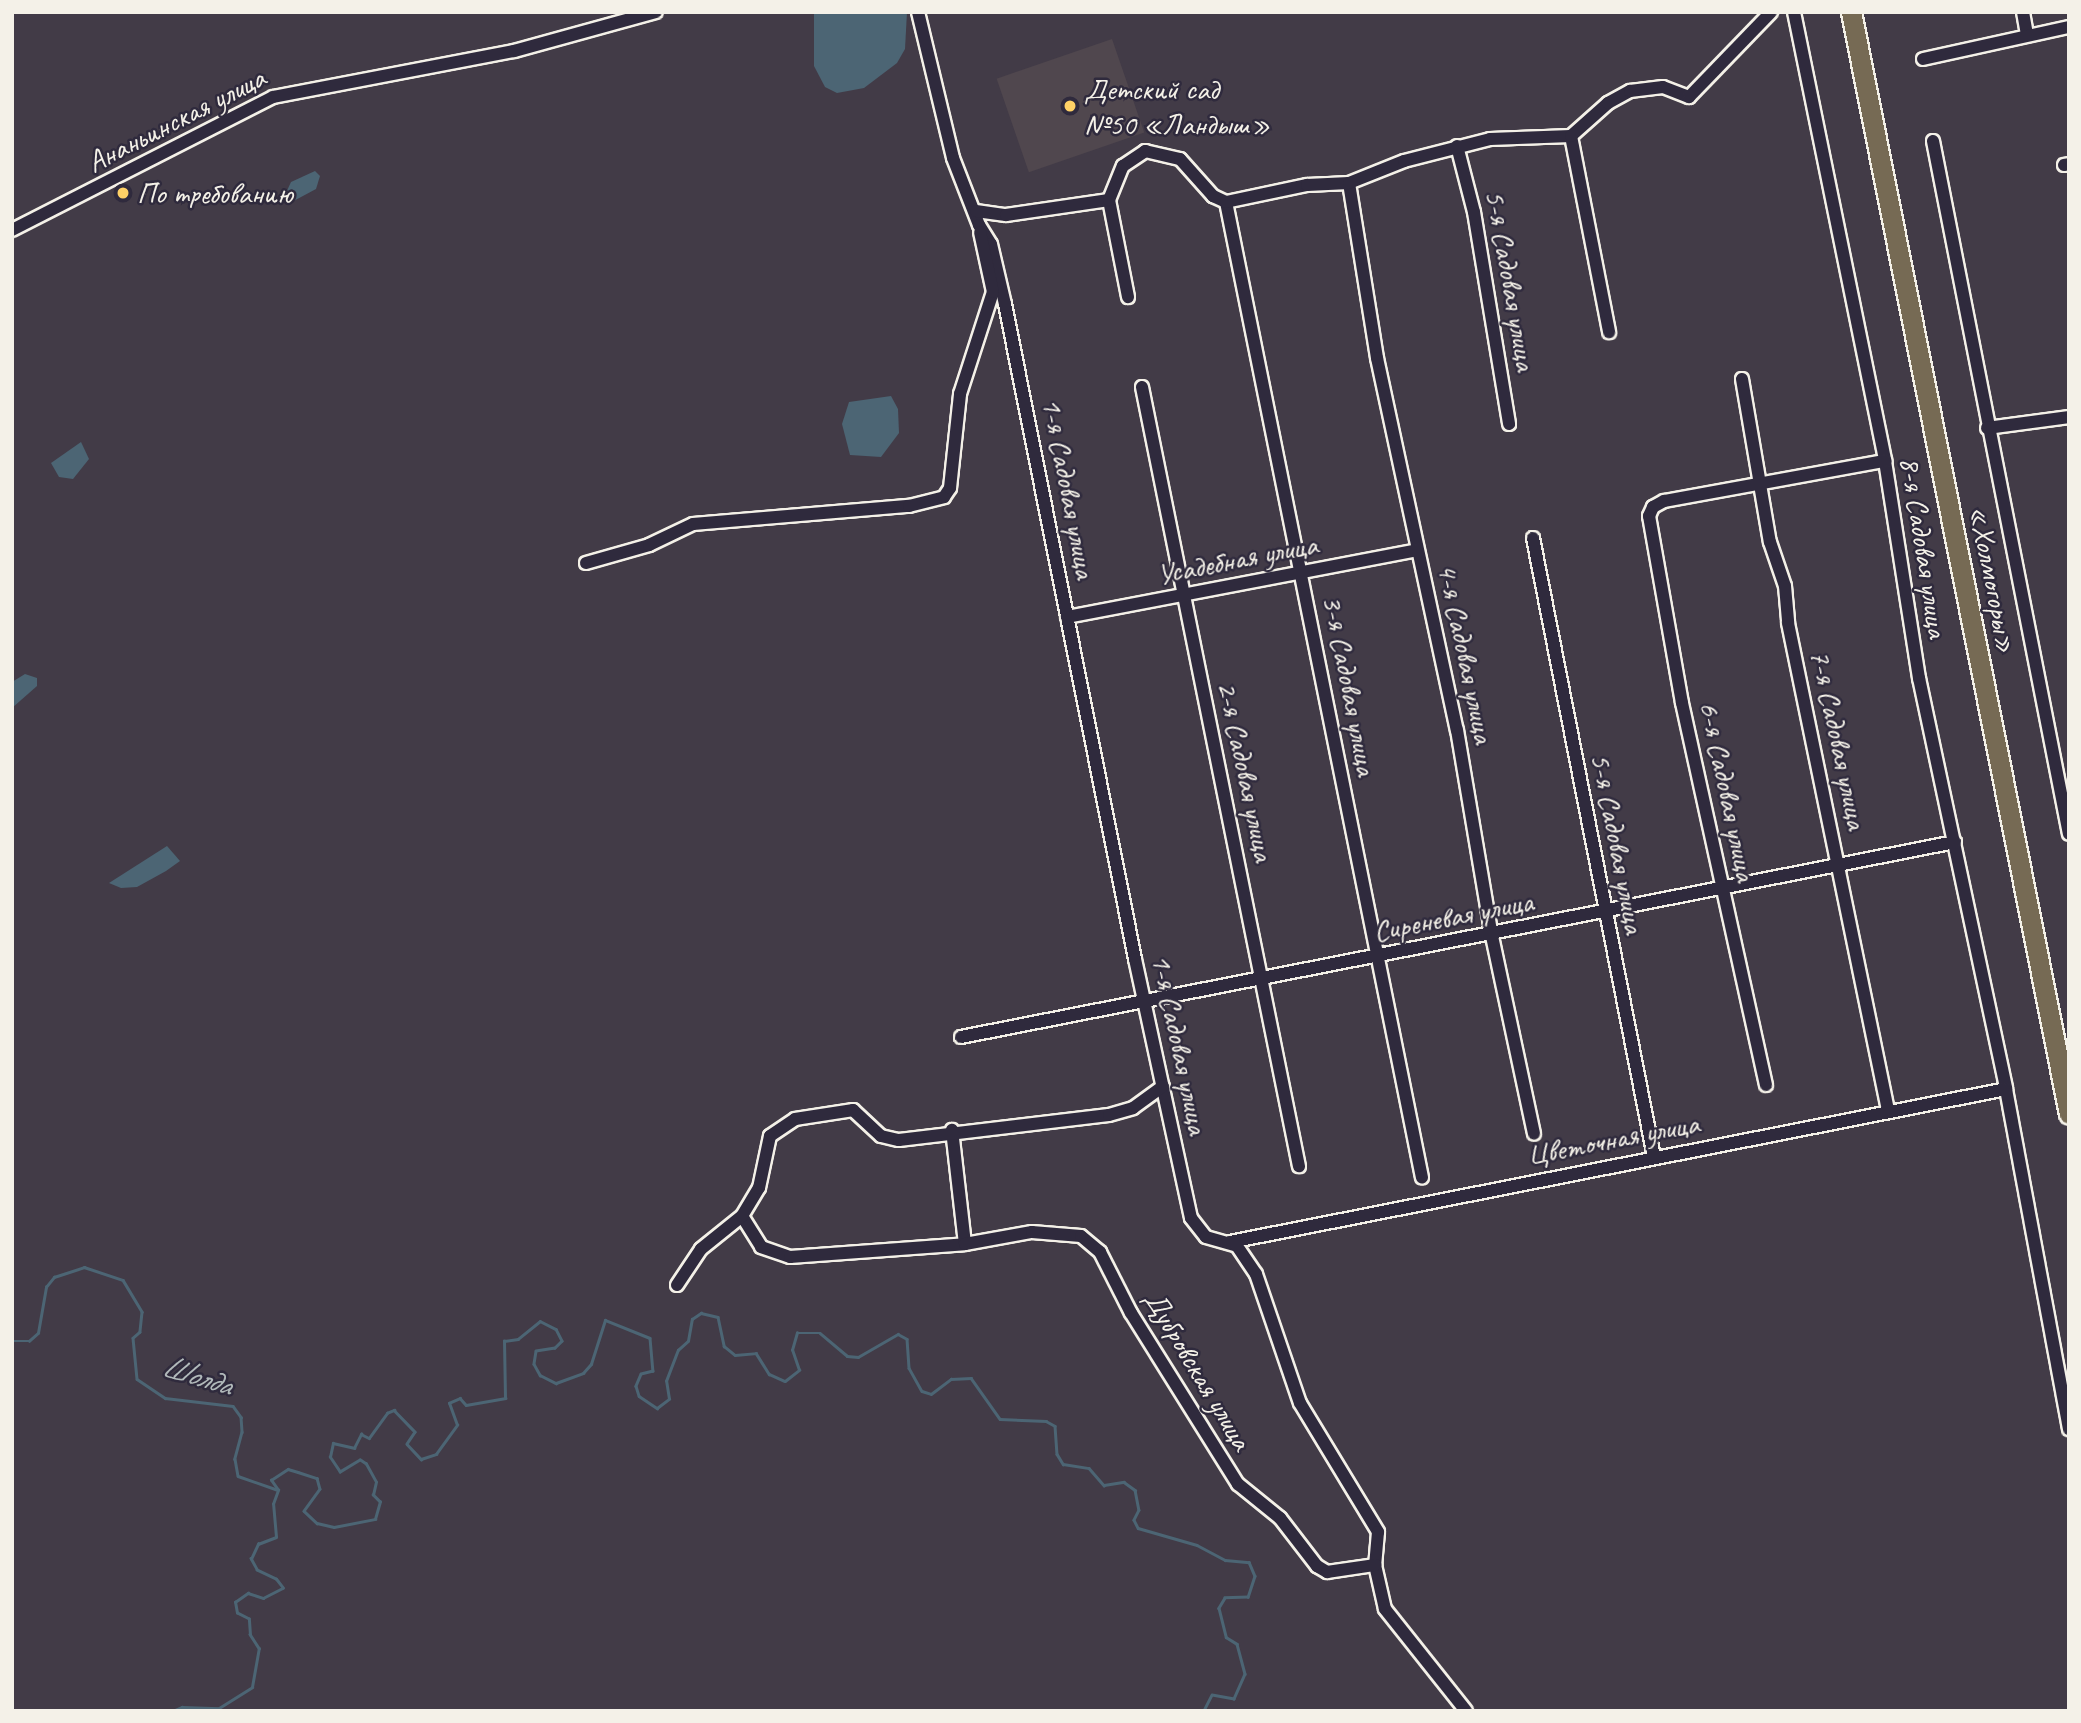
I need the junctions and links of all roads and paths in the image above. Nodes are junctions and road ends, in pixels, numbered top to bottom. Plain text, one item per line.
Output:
1 (656, 12) edge
2 (918, 12) edge
3 (1771, 12) edge
4 (1794, 12) edge
5 (1850, 12) edge
6 (2023, 12) edge
7 (2069, 27) edge
8 (2027, 34) junction
9 (1923, 59) dead end
10 (1571, 136) junction
11 (1933, 141) dead end
12 (1457, 146) junction
13 (1349, 183) junction
14 (1109, 200) junction
15 (1226, 202) junction
16 (976, 211) junction
17 (12, 229) edge
18 (1128, 297) dead end
19 (1001, 298) junction
20 (1609, 332) dead end
21 (1742, 379) dead end
22 (1142, 387) dead end
23 (2069, 417) edge
24 (1509, 424) dead end
25 (1987, 428) junction
26 (1885, 461) junction
27 (1762, 482) junction
28 (1533, 538) dead end
29 (1417, 550) junction
30 (586, 562) dead end
31 (1301, 573) junction
32 (1184, 598) junction
33 (1067, 617) junction
34 (2068, 826) edge
35 (1955, 842) junction
36 (1838, 866) junction
37 (1721, 889) junction
38 (1603, 912) junction
39 (1492, 936) junction
40 (1378, 958) junction
41 (1263, 981) junction
42 (1146, 1002) junction
43 (961, 1037) dead end
44 (1766, 1085) dead end
45 (1163, 1086) junction
46 (2006, 1089) junction
47 (1888, 1110) junction
48 (2069, 1114) edge
49 (952, 1130) junction
50 (1534, 1134) dead end
51 (1654, 1157) junction
52 (1299, 1166) dead end
53 (1422, 1178) dead end
54 (742, 1216) junction
55 (1230, 1242) junction
56 (965, 1244) junction
57 (677, 1285) dead end
58 (2069, 1429) edge
59 (1375, 1564) junction
60 (1466, 1711) edge

1 - 17 street, Ананьинская улица
2 - 16 street, 1-я Садовая улица
3 - 10 street
4 - 26 street, 8-я Садовая улица
5 - 48 highway, «Холмогоры»
6 - 8 street
7 - 8 street
8 - 9 street
10 - 12 street
10 - 20 street
11 - 25 street
12 - 13 street
12 - 24 street, 5-я Садовая улица
13 - 15 street
13 - 29 street, 4-я Садовая улица
14 - 15 street
14 - 16 street
14 - 18 street
15 - 31 street, 3-я Садовая улица
16 - 19 street, 1-я Садовая улица
19 - 30 street
19 - 33 street, 1-я Садовая улица
21 - 27 street, 7-я Садовая улица
22 - 32 street, 2-я Садовая улица
23 - 25 street
25 - 34 street
26 - 27 street
26 - 35 street, 8-я Садовая улица
27 - 36 street, 7-я Садовая улица
27 - 37 street, 6-я Садовая улица
28 - 38 street, 5-я Садовая улица
29 - 31 street, Усадебная улица
29 - 39 street, 4-я Садовая улица
31 - 32 street, Усадебная улица
31 - 40 street, 3-я Садовая улица
32 - 33 street, Усадебная улица
32 - 41 street, 2-я Садовая улица
33 - 42 street, 1-я Садовая улица
35 - 36 street, Сиреневая улица
35 - 46 street, 8-я Садовая улица
36 - 37 street, Сиреневая улица
36 - 47 street, 7-я Садовая улица
37 - 38 street, Сиреневая улица
37 - 44 street, 6-я Садовая улица
38 - 39 street, Сиреневая улица
38 - 51 street, 5-я Садовая улица
39 - 40 street, Сиреневая улица
39 - 50 street, 4-я Садовая улица
40 - 41 street, Сиреневая улица
40 - 53 street, 3-я Садовая улица
41 - 42 street, Сиреневая улица
41 - 52 street, 2-я Садовая улица
42 - 43 street, Сиреневая улица
42 - 45 street, 1-я Садовая улица
45 - 49 street
45 - 55 street, 1-я Садовая улица
46 - 47 street, Цветочная улица
46 - 58 street, 8-я Садовая улица
47 - 51 street, Цветочная улица
49 - 54 street
49 - 56 street
51 - 55 street, Цветочная улица
54 - 56 street, Дубровская улица
54 - 57 street
55 - 59 street, 1-я Садовая улица
56 - 59 street, Дубровская улица
59 - 60 street, 1-я Садовая улица

